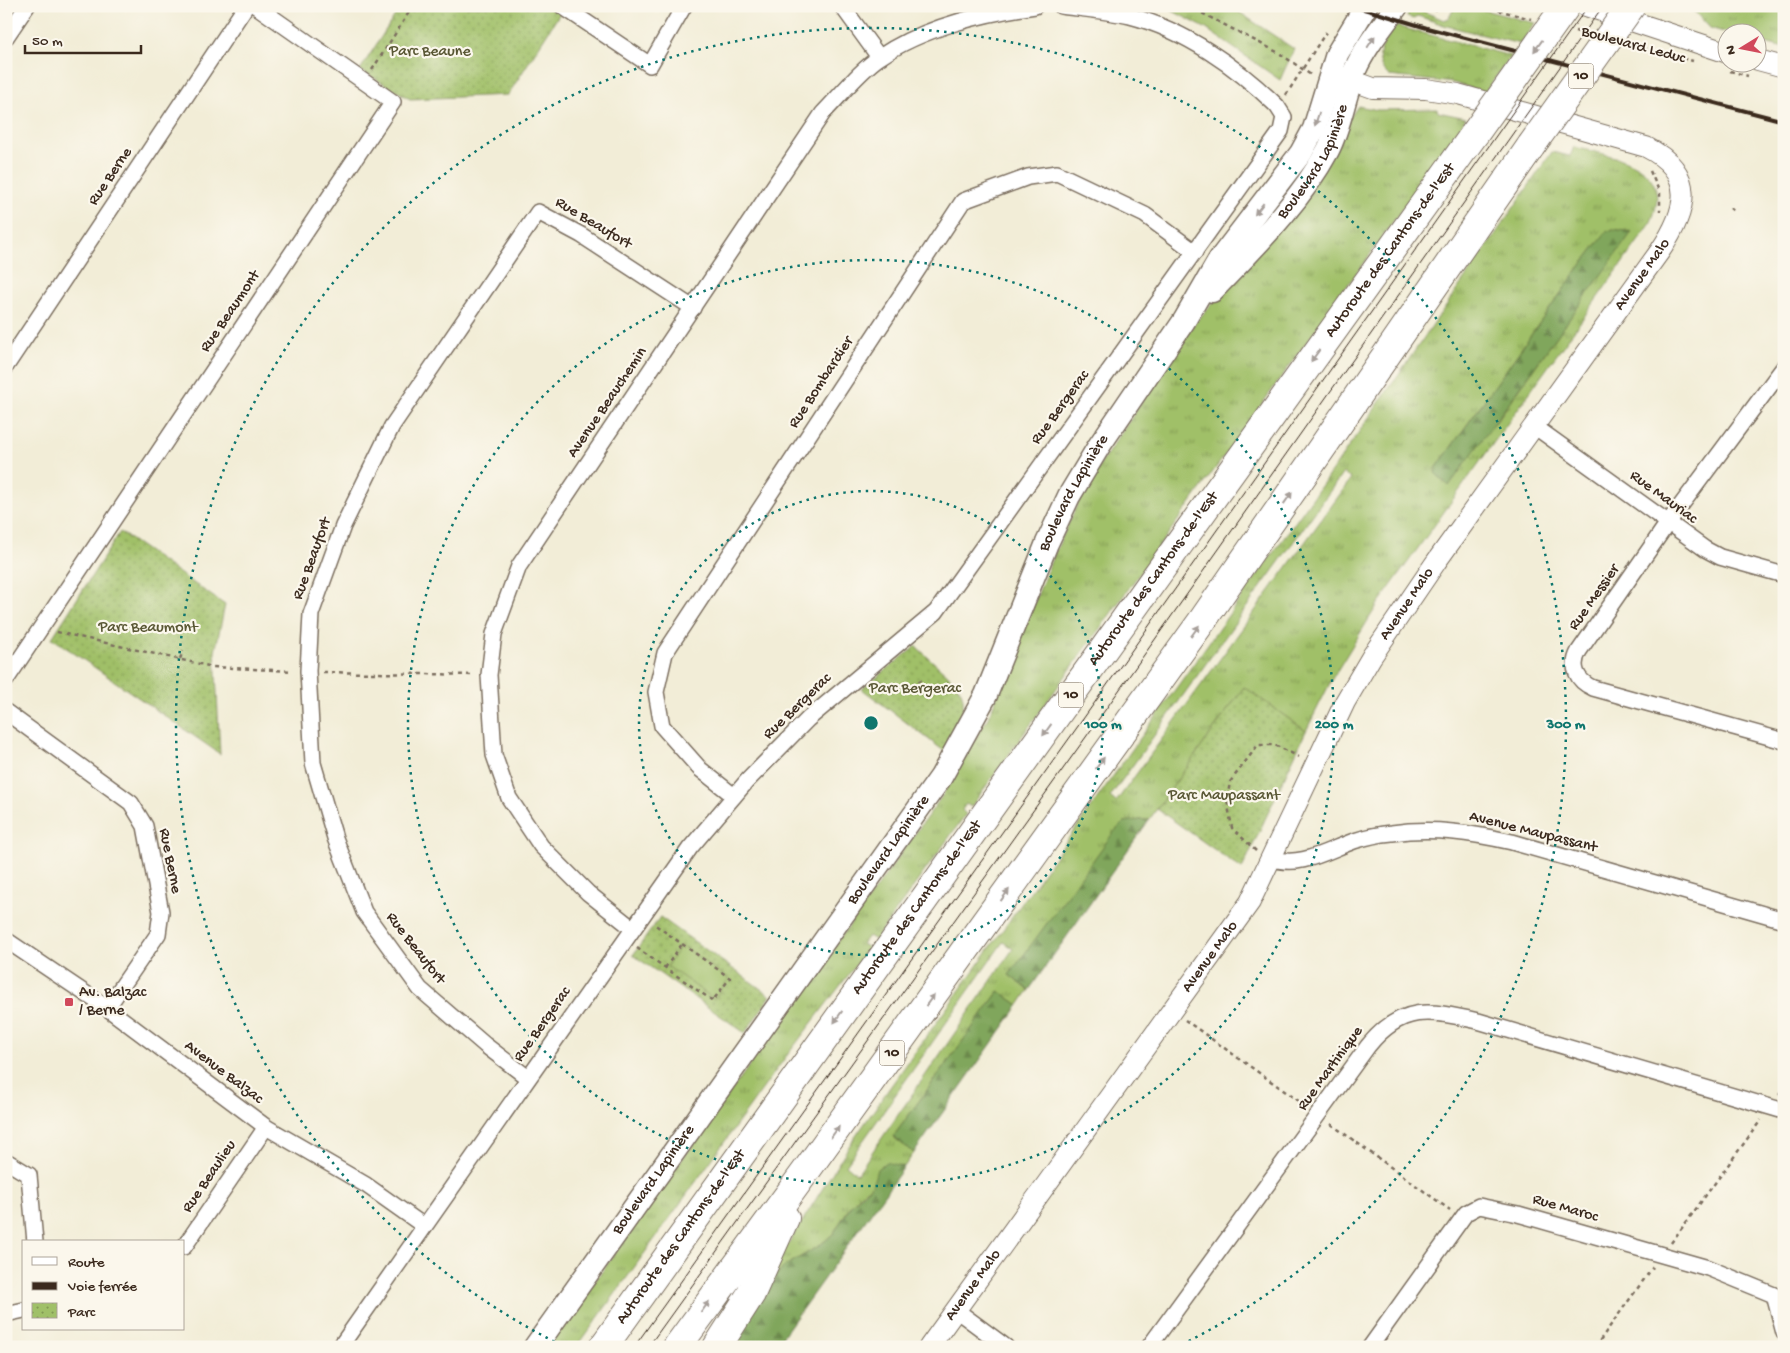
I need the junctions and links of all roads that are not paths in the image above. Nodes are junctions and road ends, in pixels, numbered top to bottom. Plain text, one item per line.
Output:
1 (27, 6) edge
2 (246, 6) edge
3 (256, 6) edge
4 (562, 6) edge
5 (684, 6) edge
6 (842, 6) edge
7 (1035, 6) edge
8 (1061, 6) edge
9 (1366, 6) edge
10 (1397, 6) edge
11 (1586, 6) edge
12 (1631, 6) edge
13 (1567, 18) edge
14 (6, 37) edge
15 (879, 58) junction
16 (1718, 58) edge
17 (1784, 67) edge
18 (1768, 68) edge
19 (1330, 72) junction
20 (1351, 81) junction
21 (1195, 252) junction
22 (693, 308) junction
23 (1184, 321) junction
24 (6, 366) edge
25 (1784, 367) edge
26 (1534, 426) junction
27 (1667, 524) junction
28 (1784, 575) edge
29 (6, 680) edge
30 (6, 712) edge
31 (1784, 742) edge
32 (734, 796) junction
33 (1262, 854) junction
34 (1784, 920) edge
35 (632, 928) junction
36 (6, 940) edge
37 (107, 1008) junction
38 (528, 1078) junction
39 (1777, 1109) edge
40 (266, 1127) junction
41 (6, 1161) edge
42 (806, 1171) junction
43 (424, 1226) junction
44 (35, 1240) edge
45 (185, 1246) edge
46 (22, 1310) edge
47 (956, 1310) junction
48 (6, 1314) edge
49 (1784, 1333) edge
50 (340, 1347) edge
51 (535, 1347) edge
52 (603, 1347) edge
53 (677, 1347) edge
54 (717, 1347) edge
55 (930, 1347) edge
56 (1006, 1347) edge
57 (1149, 1347) edge
58 (1370, 1347) edge

1 - 14 street
2 - 24 street, Rue Berne
3 - 29 street, Rue Beaumont
4 - 5 street
6 - 15 street
7 - 15 street, Avenue Beauchemin
8 - 21 street, Rue Bergerac
9 - 19 main road, Boulevard Lapinière
20 -> 10 main road, Boulevard Lapinière
11 - 16 street, Boulevard Leduc
42 -> 12 highway, 10, bridge
13 -> 52 highway, Autoroute des Cantons-de-l'Est / 10, bridge
15 - 22 street, Avenue Beauchemin
17 - 18 street
19 - 20 street, Avenue Malo
19 -> 23 main road, Boulevard Lapinière
20 - 23 main road, Boulevard Lapinière
20 - 26 street, Avenue Malo
21 - 32 street, Rue Bergerac
21 - 32 street, Rue Bombardier
22 - 35 street, Avenue Beauchemin
22 - 38 street, Rue Beaufort
23 - 51 main road, Boulevard Lapinière
25 - 27 street, Rue Messier
26 - 27 street, Rue Mauriac
26 - 33 street, Avenue Malo
27 - 28 street, Rue Mauriac
27 - 31 street, Rue Messier
30 - 37 street, Rue Berne
32 - 35 street, Rue Bergerac
33 - 34 street, Avenue Maupassant
33 - 47 street, Avenue Malo
35 - 38 street, Rue Bergerac
36 - 37 street, Avenue Balzac
37 - 40 street, Avenue Balzac
38 - 43 street, Rue Bergerac
39 - 57 street, Rue Martinique
40 - 43 street, Avenue Balzac
40 - 45 street, Rue Beaulieu
41 - 44 street
53 -> 42 highway, 10
42 - 54 highway
43 - 50 street, Rue Bergerac
46 - 48 street
47 - 55 street, Avenue Malo
47 - 56 street
49 - 58 street, Rue Maroc

